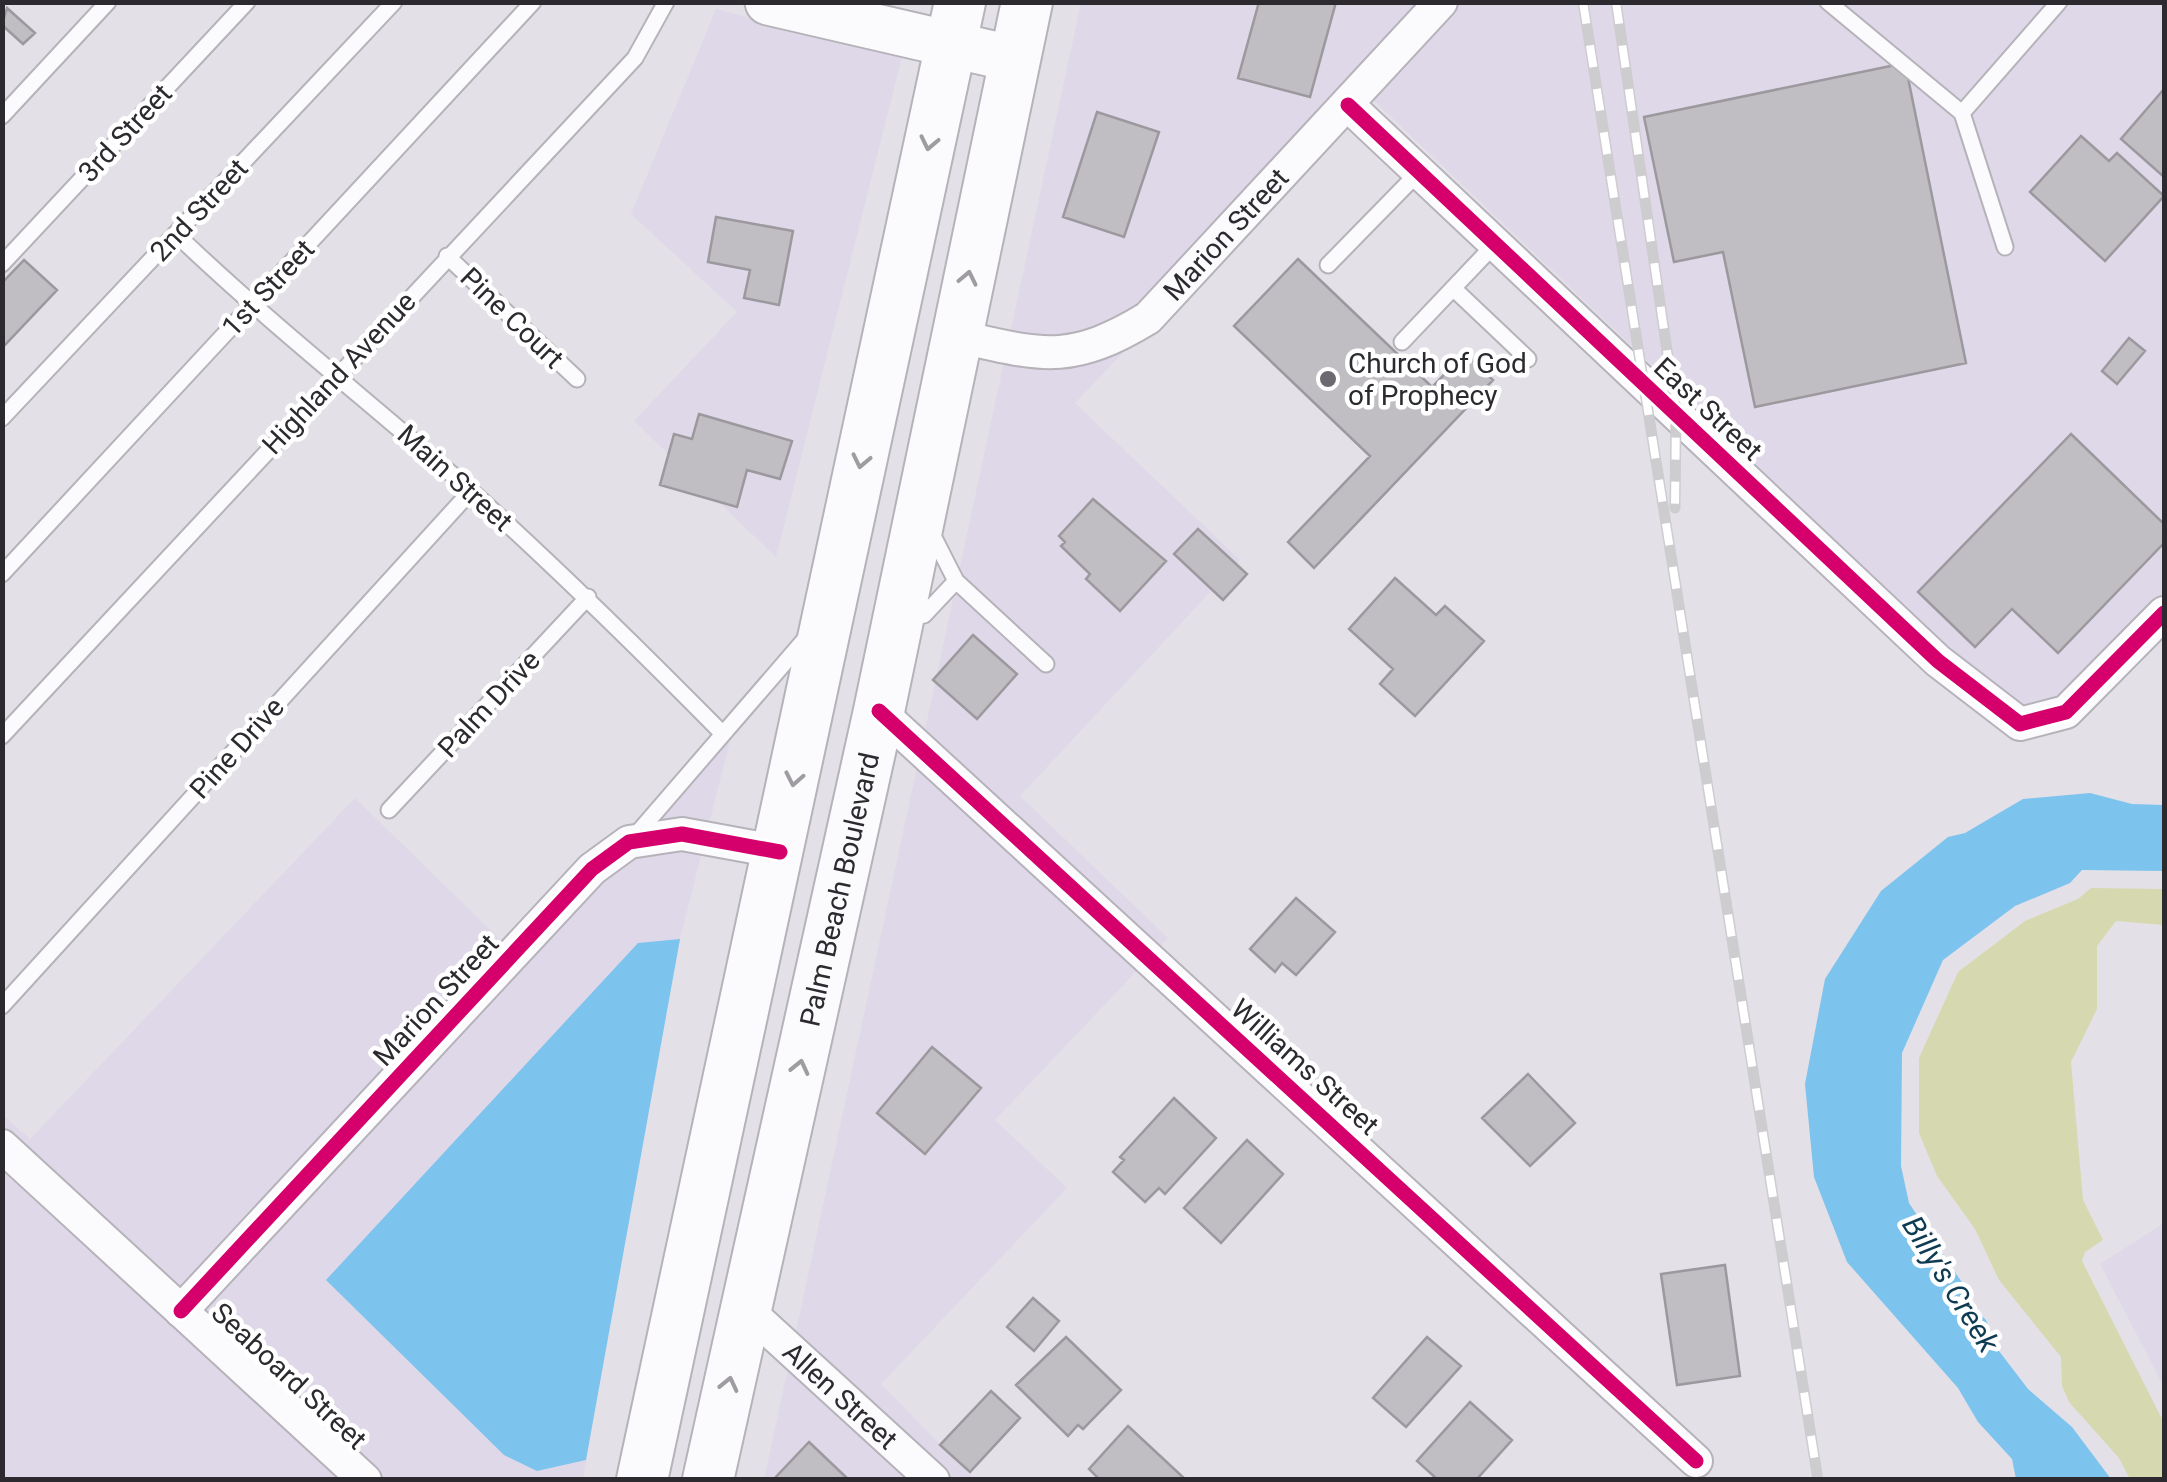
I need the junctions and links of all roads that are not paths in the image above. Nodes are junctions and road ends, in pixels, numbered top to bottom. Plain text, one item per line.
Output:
1 (108, 2) edge
2 (246, 2) edge
3 (394, 2) edge
4 (533, 2) edge
5 (666, 2) edge
6 (768, 2) edge
7 (1026, 2) edge
8 (1441, 2) edge
9 (1828, 2) edge
10 (2059, 2) edge
11 (955, 25) edge
12 (1014, 60) junction
13 (1348, 105) junction
14 (1962, 113) junction
15 (2, 116) edge
16 (1419, 172) junction
17 (176, 234) junction
18 (1496, 244) junction
19 (2005, 247) dead end
20 (448, 256) junction
21 (2, 264) edge
22 (1328, 265) dead end
23 (1453, 288) junction
24 (251, 306) junction
25 (956, 336) junction
26 (1402, 342) dead end
27 (1528, 359) dead end
28 (338, 375) junction
29 (577, 379) dead end
30 (2, 418) edge
31 (471, 491) junction
32 (919, 514) junction
33 (2, 574) edge
34 (956, 582) junction
35 (588, 597) junction
36 (828, 613) junction
37 (2164, 614) edge
38 (898, 619) junction
39 (1046, 664) dead end
40 (878, 711) junction
41 (723, 734) junction
42 (2, 736) edge
43 (389, 810) dead end
44 (629, 842) junction
45 (780, 852) junction
46 (2, 1006) edge
47 (2, 1146) edge
48 (711, 1173) junction
49 (746, 1309) junction
50 (182, 1311) junction
51 (1696, 1460) dead end
52 (365, 1480) edge
53 (642, 1480) edge
54 (708, 1480) edge
55 (933, 1480) edge

1 - 15 lane
2 - 21 lane, 3rd Street
3 - 17 lane, 2nd Street
4 - 24 lane, 1st Street
5 - 20 lane, Highland Avenue
6 - 11 street
7 - 12 main road, Palm Beach Boulevard
8 - 13 street, Marion Street
9 - 14 lane
10 - 14 lane
11 - 12 street
11 -> 36 main road
25 -> 12 main road, Palm Beach Boulevard
13 - 16 street, East Street
13 - 25 street, Marion Street
14 - 19 lane
16 - 18 street, East Street
16 - 22 lane
17 - 24 lane, Main Street
17 - 30 lane, 2nd Street
18 - 23 lane
18 - 37 street, East Street
20 - 28 lane, Highland Avenue
20 - 29 lane, Pine Court
23 - 26 lane
23 - 27 lane
24 - 28 lane, Main Street
24 - 33 lane, 1st Street
25 - 32 main road, Palm Beach Boulevard
28 - 31 lane, Main Street
28 - 42 lane, Highland Avenue
31 - 35 lane, Main Street
31 - 46 lane, Pine Drive
32 - 34 lane
32 - 38 main road, Palm Beach Boulevard
34 - 38 lane
34 - 39 lane
35 - 41 lane, Main Street
35 - 43 lane, Palm Drive
36 - 41 lane
36 -> 45 main road
38 - 40 main road, Palm Beach Boulevard
49 -> 40 main road, Palm Beach Boulevard
40 - 51 street, Williams Street
41 - 44 lane
44 - 45 street, Marion Street
44 - 50 street, Marion Street
45 - 48 main road
47 - 50 street, Seaboard Street
48 - 49 main road
48 - 53 main road
54 -> 49 main road, Palm Beach Boulevard
49 - 55 street, Allen Street
50 - 52 street, Seaboard Street

